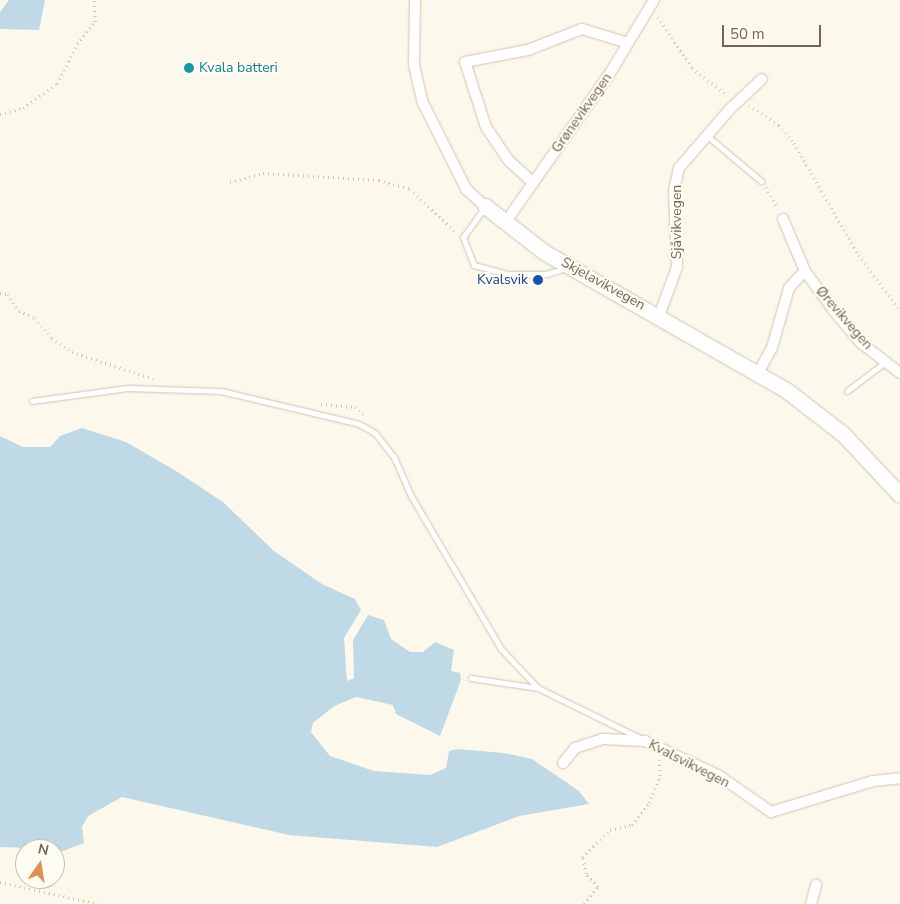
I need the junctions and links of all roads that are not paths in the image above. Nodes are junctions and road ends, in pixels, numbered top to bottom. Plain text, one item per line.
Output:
1 (415, 0) edge
2 (653, 1) edge
3 (628, 44) junction
4 (762, 79) dead end
5 (706, 135) junction
6 (761, 181) road end
7 (533, 182) junction
8 (485, 206) junction
9 (783, 219) road end
10 (506, 223) junction
11 (572, 266) junction
12 (805, 272) junction
13 (659, 316) junction
14 (885, 362) junction
15 (758, 372) junction
16 (900, 372) edge
17 (847, 391) dead end
18 (32, 401) dead end
19 (900, 496) edge
20 (471, 678) dead end
21 (538, 688) junction
22 (645, 741) junction
23 (563, 763) dead end
24 (900, 778) edge
25 (816, 885) dead end
26 (811, 904) edge

1 - 8 street, Skjelavikvegen
2 - 3 street, Grønevikvegen
3 - 7 street, Grønevikvegen
3 - 7 street
4 - 5 street, Sjåvikvegen
5 - 6 lane
5 - 13 street, Sjåvikvegen
7 - 10 street, Grønevikvegen
8 - 10 main road, Skjelavikvegen
8 - 11 lane
9 - 12 street, Ørevikvegen
10 - 11 main road, Skjelavikvegen
11 - 13 main road, Skjelavikvegen
12 - 14 street, Ørevikvegen
12 - 15 street, Ørevikvegen
13 - 15 main road, Skjelavikvegen
14 - 16 street, Ørevikvegen
14 - 17 lane
15 - 19 main road, Skjelavikvegen
18 - 21 lane
20 - 21 lane
21 - 22 lane
22 - 23 street, Kvalsvikvegen
22 - 24 street, Kvalsvikvegen
25 - 26 street

